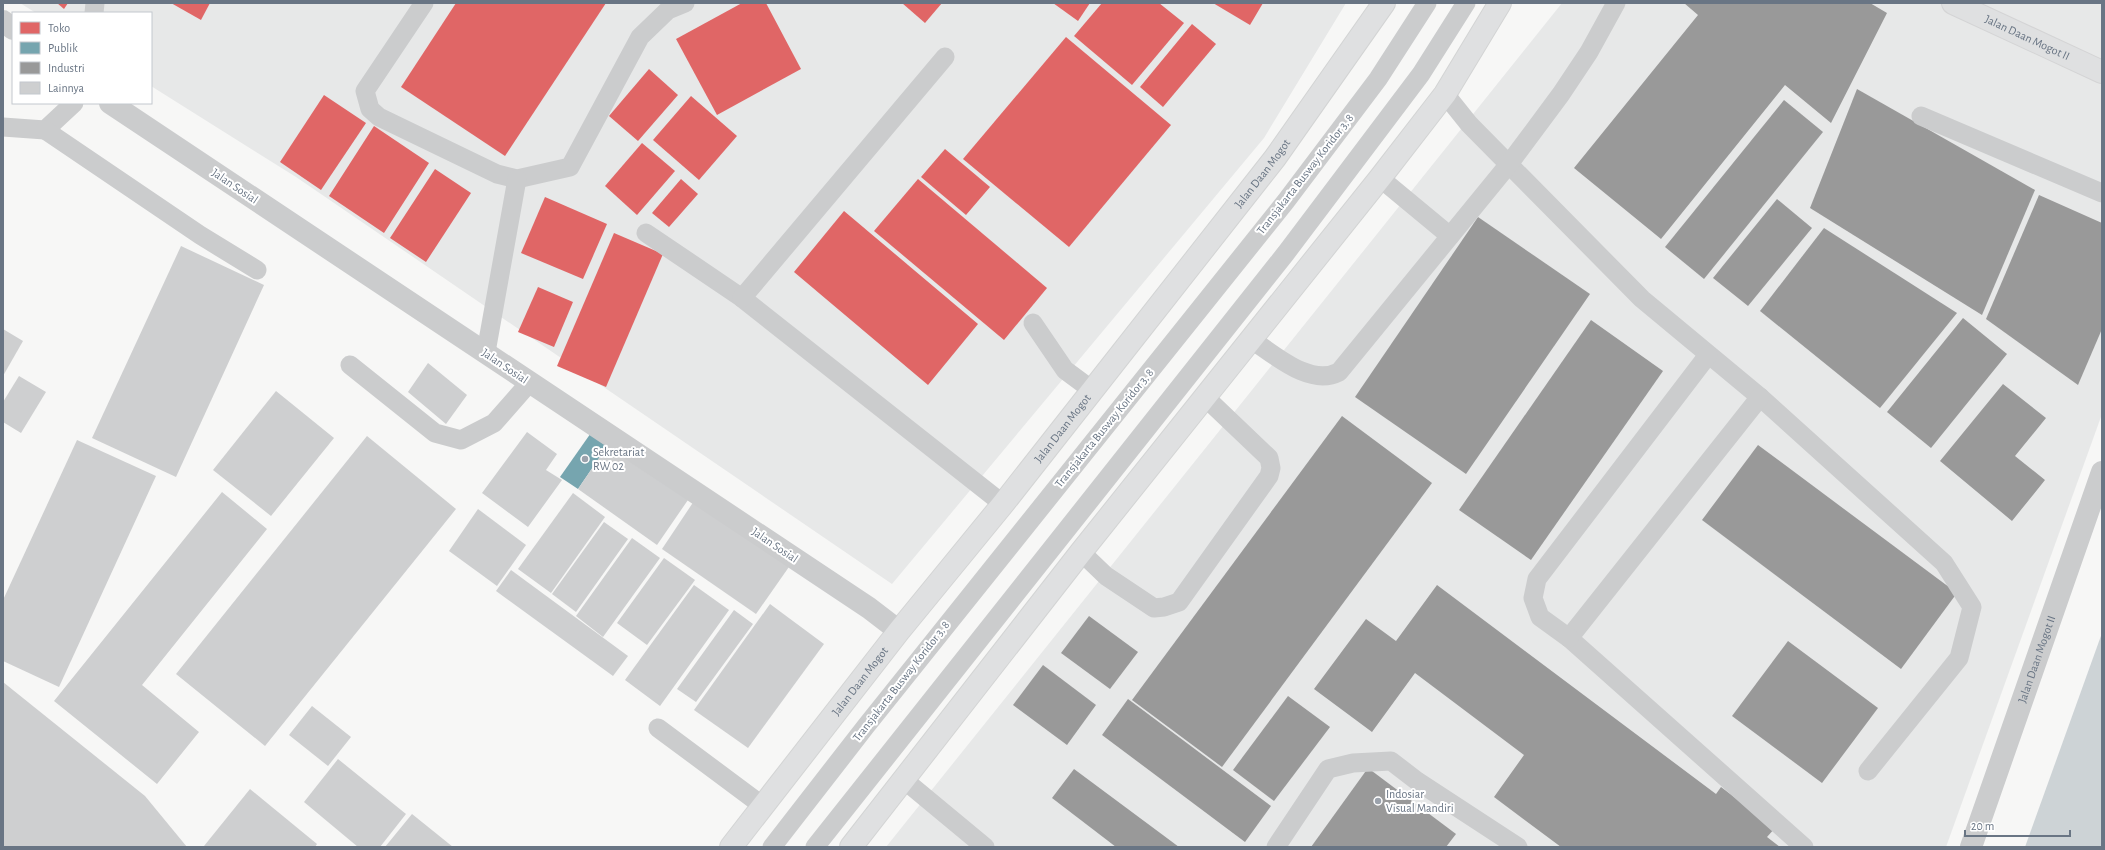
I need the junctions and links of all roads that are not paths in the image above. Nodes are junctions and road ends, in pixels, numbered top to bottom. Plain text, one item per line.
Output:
1 (424, 3) edge
2 (685, 3) edge
3 (1384, 3) edge
4 (1427, 3) edge
5 (1466, 3) edge
6 (1500, 3) edge
7 (1616, 3) edge
8 (1953, 3) edge
9 (3, 21) edge
10 (12, 28) edge
11 (945, 57) dead end
12 (2102, 72) edge
13 (1445, 94) junction
14 (73, 104) edge
15 (112, 104) edge
16 (1920, 116) dead end
17 (3, 127) edge
18 (44, 130) junction
19 (1509, 164) junction
20 (1380, 178) junction
21 (517, 179) junction
22 (2102, 192) edge
23 (646, 233) dead end
24 (1450, 236) junction
25 (257, 270) dead end
26 (742, 298) junction
27 (1033, 323) dead end
28 (1252, 340) junction
29 (486, 352) junction
30 (1708, 355) junction
31 (350, 365) dead end
32 (530, 382) junction
33 (1092, 390) junction
34 (1760, 397) junction
35 (1206, 398) junction
36 (2102, 472) edge
37 (1003, 504) junction
38 (1081, 552) junction
39 (898, 631) junction
40 (1569, 638) junction
41 (658, 728) dead end
42 (1868, 770) dead end
43 (903, 779) junction
44 (763, 806) junction
45 (731, 847) edge
46 (772, 847) edge
47 (815, 847) edge
48 (851, 847) edge
49 (985, 847) edge
50 (1276, 847) edge
51 (1518, 847) edge
52 (1804, 847) edge
53 (1971, 847) edge

1 - 21 lane
2 - 21 lane
3 - 33 main road, Jalan Daan Mogot
4 - 46 lane, Transjakarta Busway Koridor 3, 8
5 - 47 lane
6 - 13 main road
7 - 19 lane
8 - 12 main road, Jalan Daan Mogot II
9 - 10 street
11 - 26 lane
13 - 19 lane
13 - 20 main road
14 - 18 lane
15 - 29 street, Jalan Sosial
16 - 22 lane
17 - 18 lane
18 - 25 lane
19 - 24 lane
19 - 30 lane
20 - 24 lane
20 - 28 main road
21 - 29 lane
23 - 26 lane
24 - 28 lane
26 - 37 lane
27 - 33 lane
28 - 35 main road
29 - 32 street, Jalan Sosial
30 - 34 lane
30 - 40 lane
31 - 32 lane
32 - 39 street, Jalan Sosial
33 - 37 main road, Jalan Daan Mogot
34 - 40 lane
34 - 42 lane
35 - 38 main road
35 - 38 lane
36 - 53 street, Jalan Daan Mogot II
37 - 39 main road, Jalan Daan Mogot
38 - 43 main road
39 - 44 main road, Jalan Daan Mogot
40 - 52 lane
41 - 44 lane
43 - 48 main road
43 - 49 lane
44 - 45 main road, Jalan Daan Mogot
50 - 51 lane

